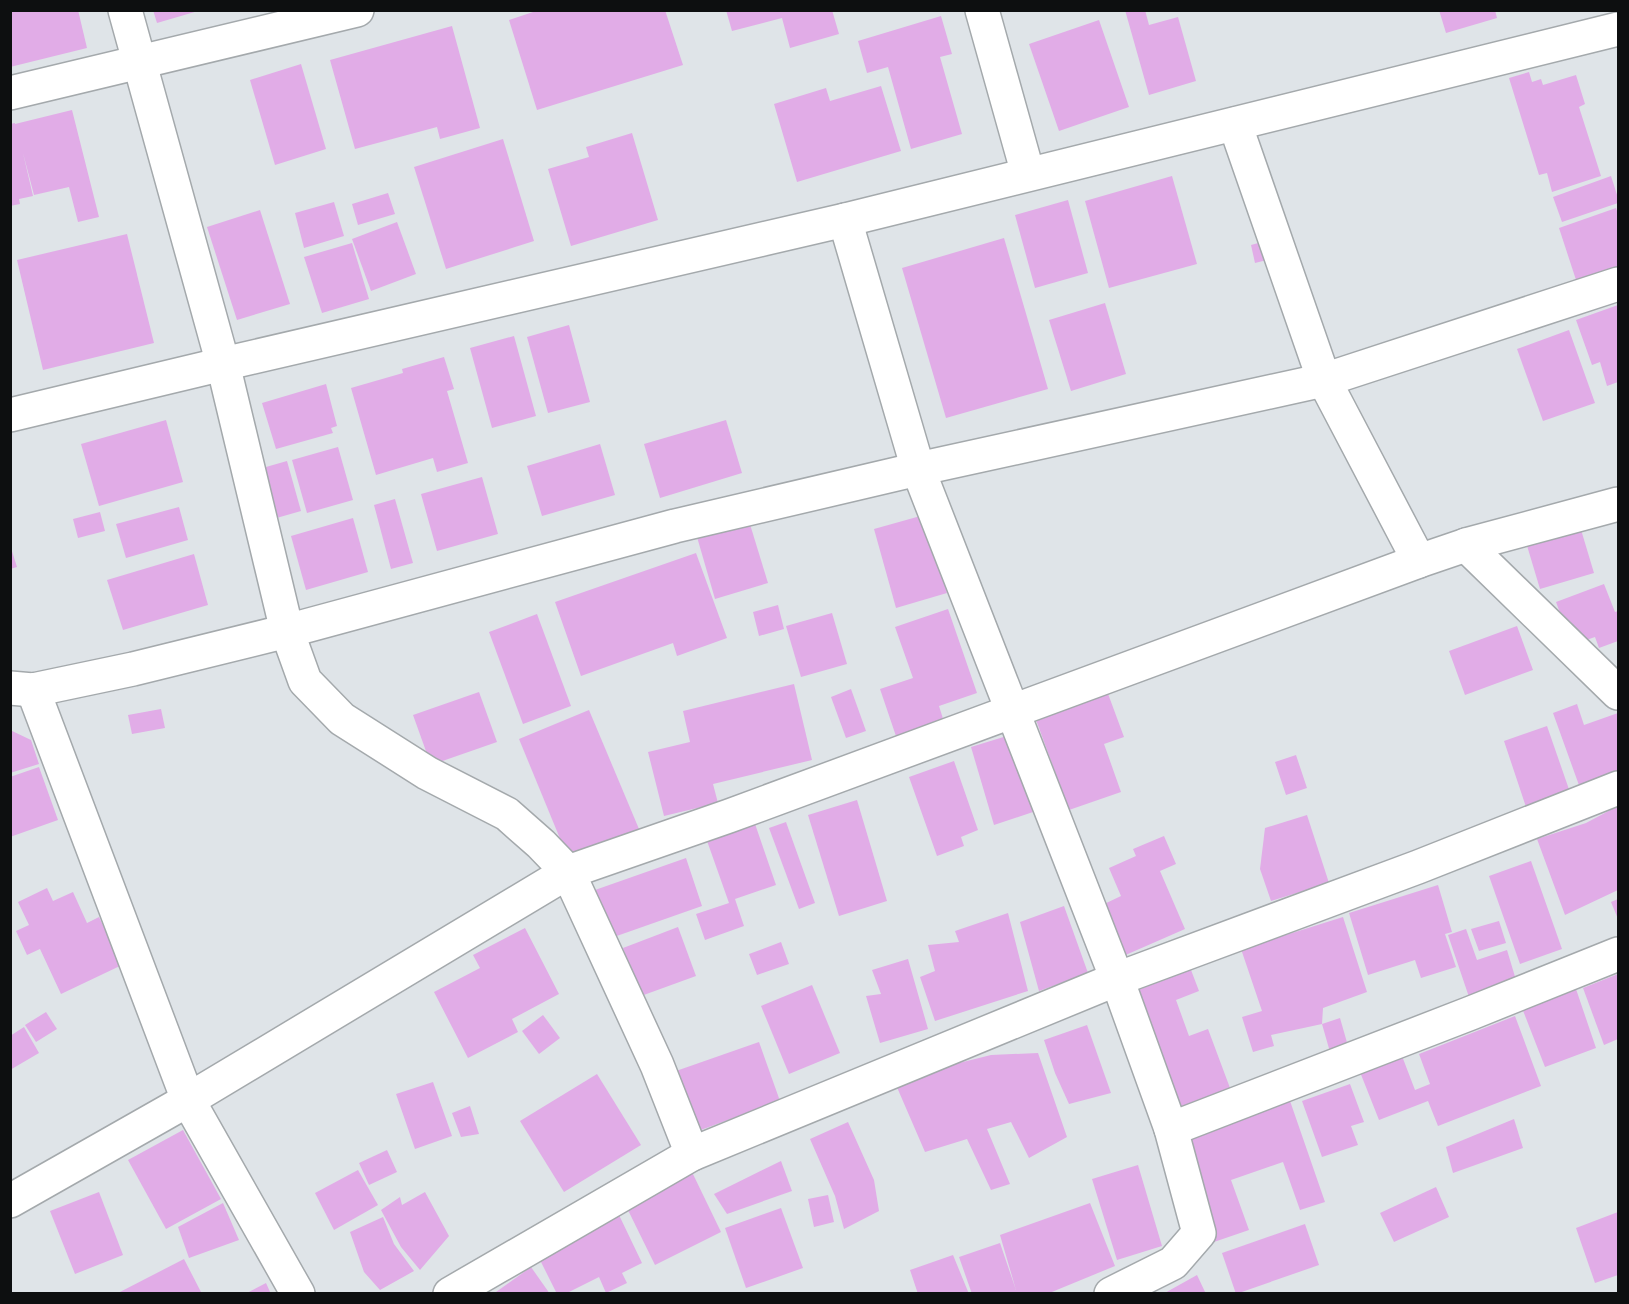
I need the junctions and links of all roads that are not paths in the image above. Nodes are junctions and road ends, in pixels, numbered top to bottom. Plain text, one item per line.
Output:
1 (125, 10) edge
2 (357, 10) edge
3 (982, 10) edge
4 (1618, 29) edge
5 (139, 62) junction
6 (10, 93) edge
7 (1235, 124) junction
8 (1028, 174) junction
9 (844, 220) junction
10 (1618, 284) edge
11 (223, 364) junction
12 (1324, 380) junction
13 (10, 415) edge
14 (918, 469) junction
15 (1618, 504) edge
16 (1466, 545) junction
17 (1419, 561) junction
18 (288, 631) junction
19 (22, 689) edge
20 (1618, 693) edge
21 (1012, 711) junction
22 (1618, 788) edge
23 (568, 872) junction
24 (1618, 954) edge
25 (1117, 979) junction
26 (188, 1100) junction
27 (1172, 1129) junction
28 (692, 1154) junction
29 (10, 1201) edge
30 (298, 1293) edge
31 (450, 1293) edge
32 (1111, 1293) edge

1 - 5 street
2 - 5 street
3 - 8 street
4 - 7 street
5 - 6 street
5 - 11 street
7 - 8 street
7 - 12 street
8 - 9 street
9 - 11 street
9 - 14 street
10 - 12 street
11 - 13 street
11 - 18 street
12 - 14 street
12 - 17 street
14 - 18 street
14 - 21 street
15 - 16 street
16 - 17 street
16 - 20 street
17 - 21 street
18 - 19 street
18 - 23 street
19 - 26 street
21 - 23 street
21 - 25 street
22 - 25 street
23 - 26 street
23 - 28 street
24 - 27 street
25 - 27 street
25 - 28 street
26 - 29 street
26 - 30 street
27 - 32 street
28 - 31 street

